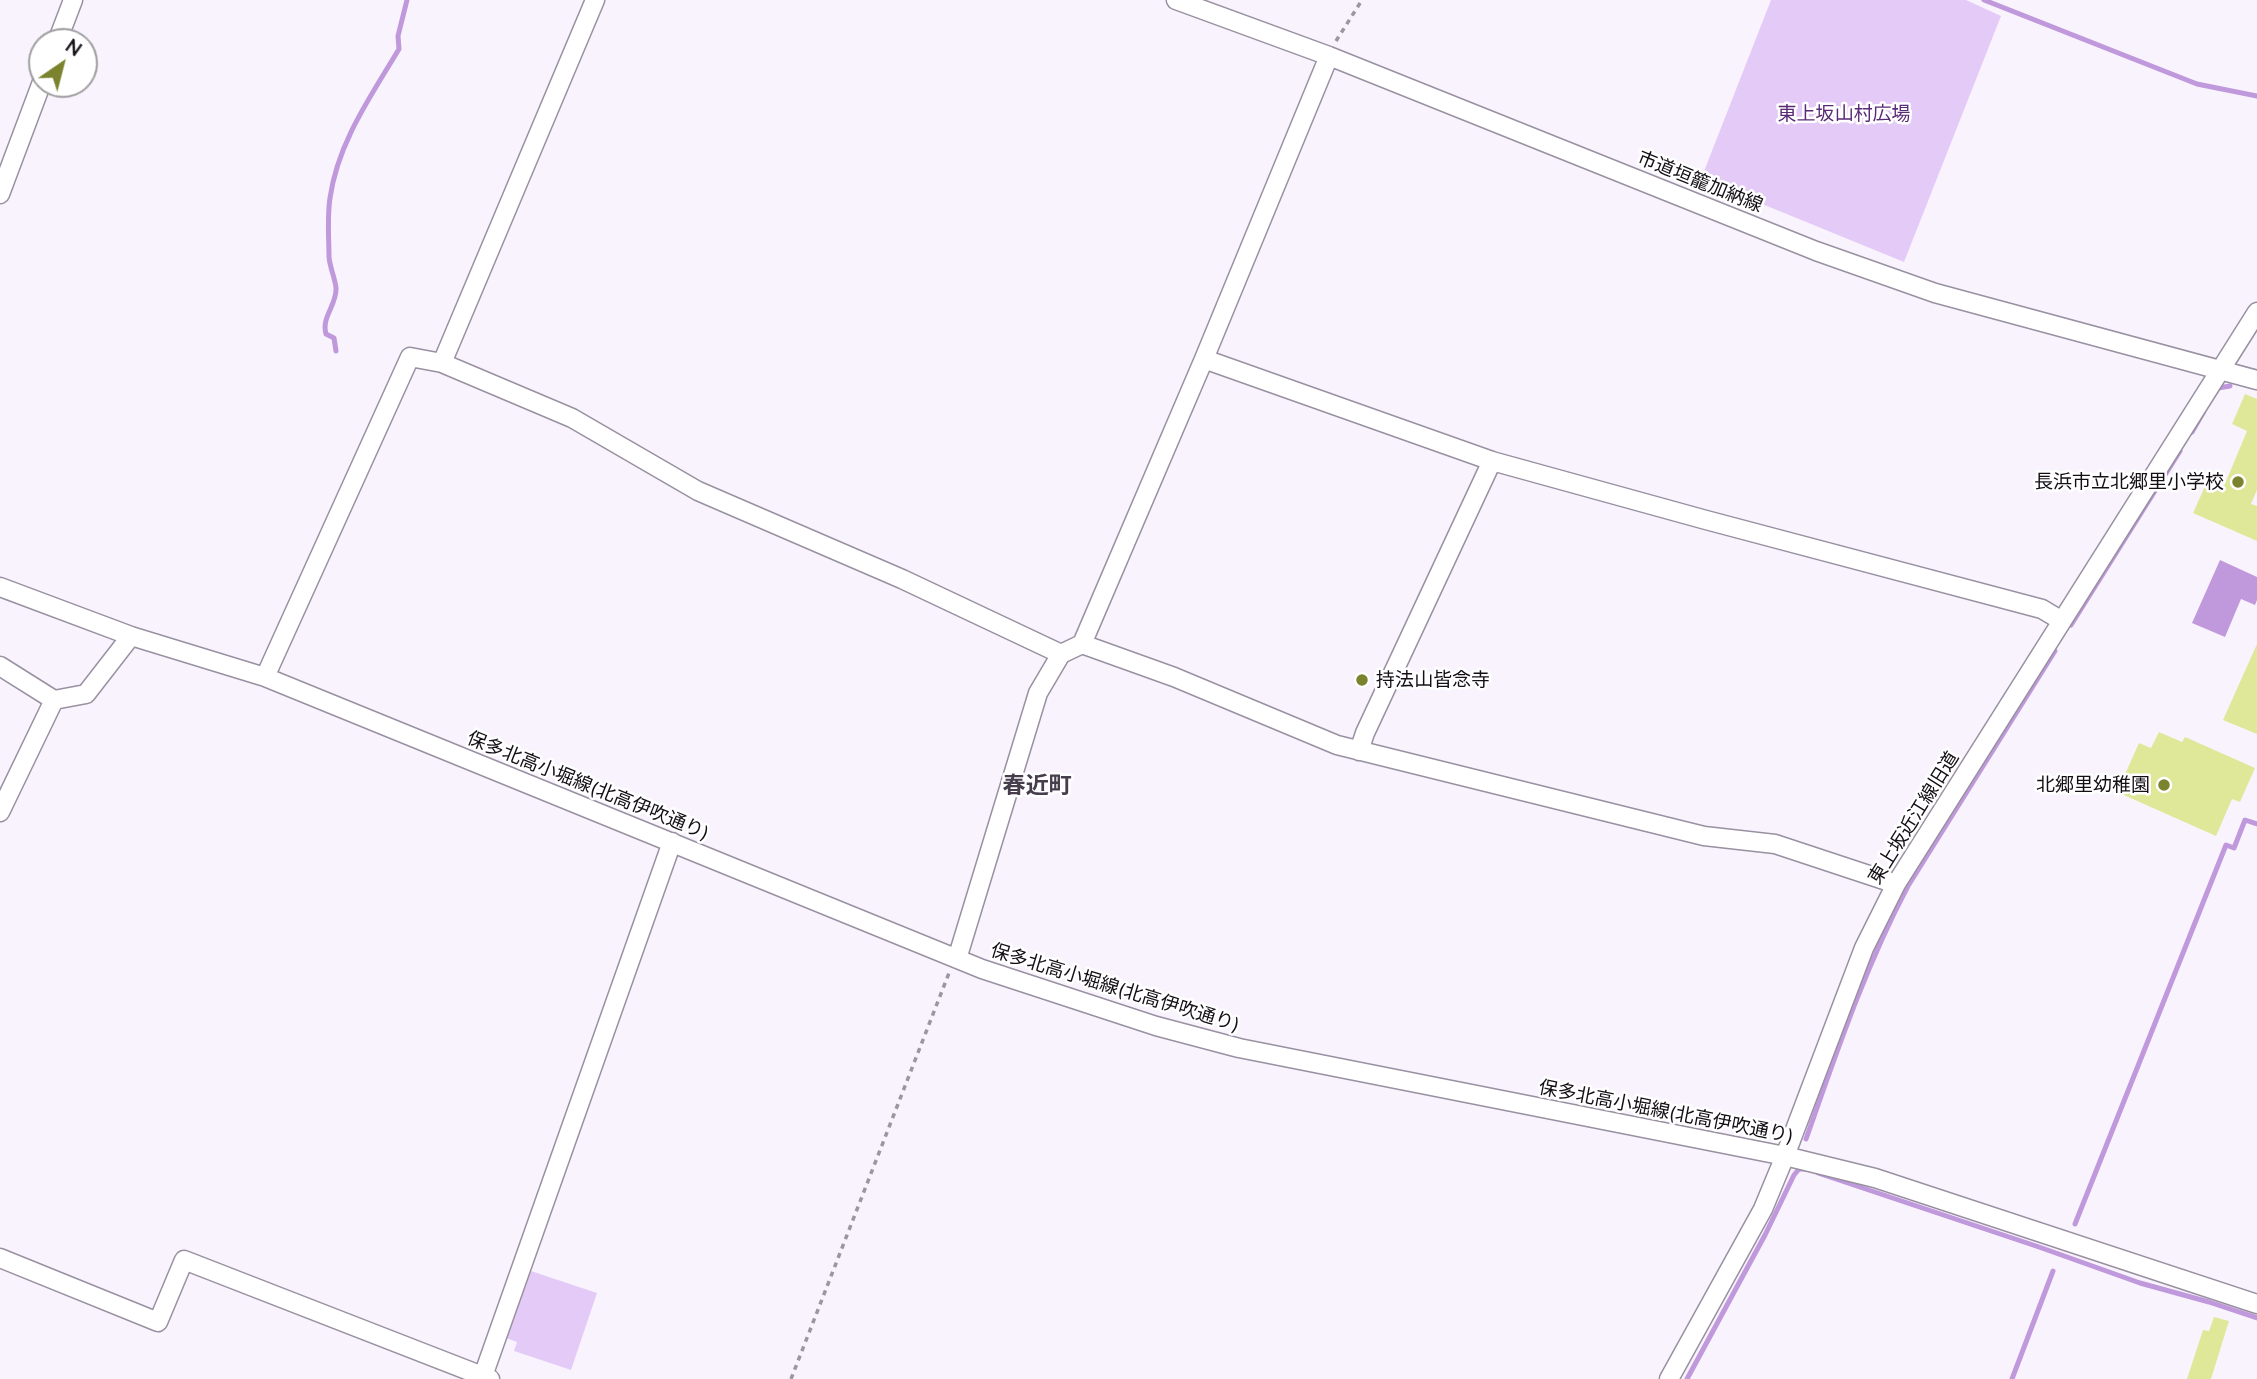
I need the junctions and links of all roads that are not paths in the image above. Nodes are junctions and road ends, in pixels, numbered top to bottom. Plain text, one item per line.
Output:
1 (73, 0) edge
2 (595, 0) edge
3 (1176, 0) edge
4 (62, 28) edge
5 (1329, 56) junction
6 (36, 98) edge
7 (0, 194) edge
8 (2257, 312) edge
9 (1204, 359) junction
10 (442, 363) junction
11 (2219, 370) junction
12 (2257, 380) edge
13 (1492, 461) junction
14 (0, 586) edge
15 (2062, 621) junction
16 (131, 636) junction
17 (1082, 645) junction
18 (1060, 654) junction
19 (0, 666) edge
20 (265, 677) junction
21 (54, 700) junction
22 (1359, 751) junction
23 (0, 812) edge
24 (672, 842) junction
25 (1896, 884) junction
26 (957, 959) junction
27 (1785, 1156) junction
28 (0, 1258) edge
29 (2257, 1304) edge
30 (487, 1378) edge
31 (1669, 1379) edge

1 - 4 street
2 - 10 street
3 - 5 street, 市道垣籠加納線
5 - 9 street
5 - 11 street, 市道垣籠加納線
6 - 7 street
8 - 11 street, 東上坂近江線旧道
9 - 13 street
9 - 17 street
10 - 18 street
10 - 20 street
11 - 12 street, 市道垣籠加納線
11 - 15 street, 東上坂近江線旧道
13 - 15 street
13 - 22 street
14 - 16 street, 保多北高小堀線(北高伊吹通り)
15 - 25 street, 東上坂近江線旧道
16 - 20 street, 保多北高小堀線(北高伊吹通り)
16 - 21 street
17 - 18 street
17 - 22 street
18 - 26 street
19 - 21 street
20 - 24 street, 保多北高小堀線(北高伊吹通り)
21 - 23 street
22 - 25 street
24 - 26 street, 保多北高小堀線(北高伊吹通り)
24 - 30 street
25 - 27 street, 東上坂近江線旧道
26 - 27 street, 保多北高小堀線(北高伊吹通り)
27 - 29 street, 保多北高小堀線(北高伊吹通り)
27 - 31 street, 東上坂近江線旧道
28 - 30 street

